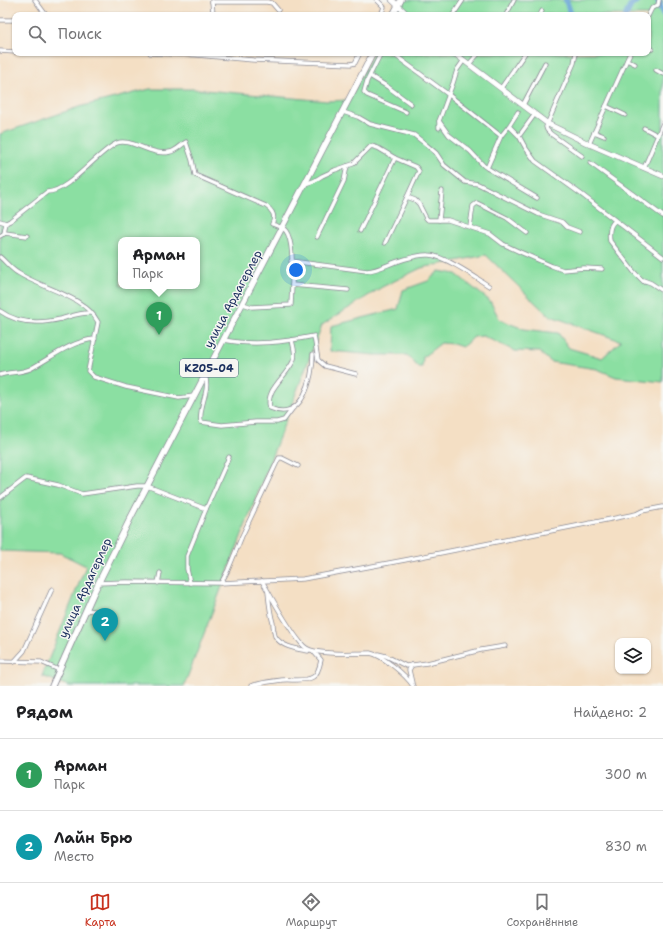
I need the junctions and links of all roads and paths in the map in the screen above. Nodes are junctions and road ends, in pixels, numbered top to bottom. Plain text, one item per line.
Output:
1 (35, 0) edge
2 (377, 0) edge
3 (392, 0) edge
4 (401, 0) edge
5 (463, 0) edge
6 (514, 0) edge
7 (659, 0) edge
8 (212, 1) edge
9 (398, 6) junction
10 (278, 10) dead end
11 (44, 12) edge
12 (214, 12) edge
13 (382, 12) edge
14 (395, 12) edge
15 (405, 12) edge
16 (455, 12) edge
17 (508, 12) edge
18 (650, 12) edge
19 (0, 20) edge
20 (12, 20) edge
21 (0, 51) edge
22 (12, 52) edge
23 (224, 56) edge
24 (358, 56) edge
25 (371, 56) edge
26 (380, 56) edge
27 (396, 56) edge
28 (459, 56) edge
29 (476, 56) edge
30 (523, 56) edge
31 (575, 56) edge
32 (629, 56) edge
33 (464, 60) junction
34 (627, 60) junction
35 (545, 63) dead end
36 (469, 64) junction
37 (635, 64) dead end
38 (656, 70) dead end
39 (663, 74) edge
40 (370, 76) junction
41 (501, 88) junction
42 (449, 95) junction
43 (411, 104) dead end
44 (524, 105) junction
45 (606, 106) junction
46 (343, 112) junction
47 (406, 112) dead end
48 (518, 112) dead end
49 (535, 114) junction
50 (625, 115) dead end
51 (439, 121) junction
52 (663, 123) edge
53 (548, 124) junction
54 (509, 126) junction
55 (439, 128) dead end
56 (644, 128) dead end
57 (594, 132) junction
58 (657, 135) junction
59 (501, 136) junction
60 (519, 136) junction
61 (604, 136) dead end
62 (589, 144) junction
63 (582, 156) dead end
64 (395, 158) junction
65 (590, 163) dead end
66 (347, 166) junction
67 (487, 168) junction
68 (644, 168) junction
69 (663, 176) edge
70 (305, 184) junction
71 (442, 191) dead end
72 (407, 197) junction
73 (537, 198) dead end
74 (663, 216) edge
75 (439, 220) junction
76 (0, 221) edge
77 (615, 221) junction
78 (6, 223) junction
79 (470, 227) junction
80 (282, 228) junction
81 (360, 232) dead end
82 (580, 232) dead end
83 (526, 234) dead end
84 (2, 235) edge
85 (27, 236) dead end
86 (317, 237) dead end
87 (385, 243) dead end
88 (0, 257) edge
89 (663, 257) edge
90 (291, 261) junction
91 (602, 269) dead end
92 (292, 285) junction
93 (489, 286) dead end
94 (348, 290) dead end
95 (663, 291) edge
96 (243, 304) junction
97 (0, 311) edge
98 (93, 313) junction
99 (95, 339) junction
100 (224, 340) junction
101 (292, 340) junction
102 (313, 354) dead end
103 (356, 374) dead end
104 (0, 375) edge
105 (205, 375) junction
106 (194, 396) junction
107 (293, 408) junction
108 (229, 457) dead end
109 (298, 466) dead end
110 (147, 486) junction
111 (0, 498) edge
112 (663, 507) edge
113 (206, 509) junction
114 (187, 556) junction
115 (183, 565) dead end
116 (160, 573) dead end
117 (262, 581) junction
118 (158, 583) junction
119 (190, 583) junction
120 (98, 584) junction
121 (221, 584) junction
122 (52, 589) dead end
123 (268, 591) junction
124 (86, 610) junction
125 (110, 613) dead end
126 (505, 646) dead end
127 (314, 651) junction
128 (374, 654) junction
129 (0, 661) edge
130 (14, 662) junction
131 (412, 665) junction
132 (58, 670) junction
133 (413, 685) edge
134 (52, 686) edge
135 (251, 686) edge

1 - 11 street
2 - 13 street
3 - 9 street
4 - 9 main road
5 - 16 street
6 - 17 street
7 - 18 street
8 - 10 street
8 - 12 street
9 - 14 main road
9 - 15 street
19 - 20 street
21 - 22 street
23 - 24 street
25 - 46 main road, улица Ардагерлер / KZ05-04
26 - 40 street
27 - 42 street
28 - 33 street
29 - 36 street
30 - 41 street
31 - 53 street
32 - 34 street
33 - 36 street
33 - 42 street
34 - 37 street
34 - 45 street
35 - 44 street
36 - 41 street
38 - 39 street
40 - 43 street
40 - 47 street
41 - 44 street
42 - 51 street
42 - 59 street
44 - 49 street
45 - 50 street
45 - 57 street
46 - 70 main road, улица Ардагерлер / KZ05-04
46 - 82 street
48 - 54 street
49 - 53 street
49 - 60 street
51 - 55 street
51 - 67 street
52 - 58 street
53 - 62 street
53 - 63 street
54 - 59 street
54 - 60 street
56 - 58 street
57 - 61 street
57 - 62 street
58 - 68 street
59 - 67 street
60 - 77 street
62 - 68 street
64 - 66 street
64 - 72 street
64 - 81 street
65 - 74 street
66 - 70 street
66 - 86 street
67 - 73 street
68 - 69 street
70 - 80 main road, улица Ардагерлер / KZ05-04
71 - 75 street
72 - 75 street
72 - 87 street
75 - 79 street
76 - 78 street
77 - 89 street
77 - 95 street
78 - 80 street
78 - 84 street
79 - 83 street
79 - 91 street
80 - 90 street
80 - 96 main road, улица Ардагерлер / KZ05-04
84 - 85 street
88 - 98 street
90 - 92 street
90 - 93 street
92 - 94 street
92 - 96 street
96 - 100 main road, улица Ардагерлер / KZ05-04
97 - 98 street
98 - 99 street
99 - 104 street
99 - 106 street
100 - 101 street
100 - 105 main road, улица Ардагерлер / KZ05-04
101 - 103 street
101 - 107 street
102 - 107 street
105 - 106 main road, улица Ардагерлер / KZ05-04
105 - 107 street
106 - 110 main road, улица Ардагерлер / KZ05-04
108 - 113 street
109 - 121 street
110 - 111 street
110 - 113 street
110 - 120 main road, улица Ардагерлер / KZ05-04
112 - 117 street
113 - 114 street
114 - 115 street
114 - 119 street
116 - 118 street
117 - 121 street
117 - 123 street
118 - 119 street
118 - 120 street
119 - 121 street
120 - 124 main road, улица Ардагерлер / KZ05-04
122 - 130 street
123 - 127 street
123 - 127 street
124 - 125 street
124 - 132 main road, улица Ардагерлер / KZ05-04
126 - 131 street
127 - 128 street
127 - 135 street
128 - 131 street
128 - 133 street
129 - 130 street
130 - 132 street
131 - 133 street
132 - 134 main road, улица Ардагерлер / KZ05-04

